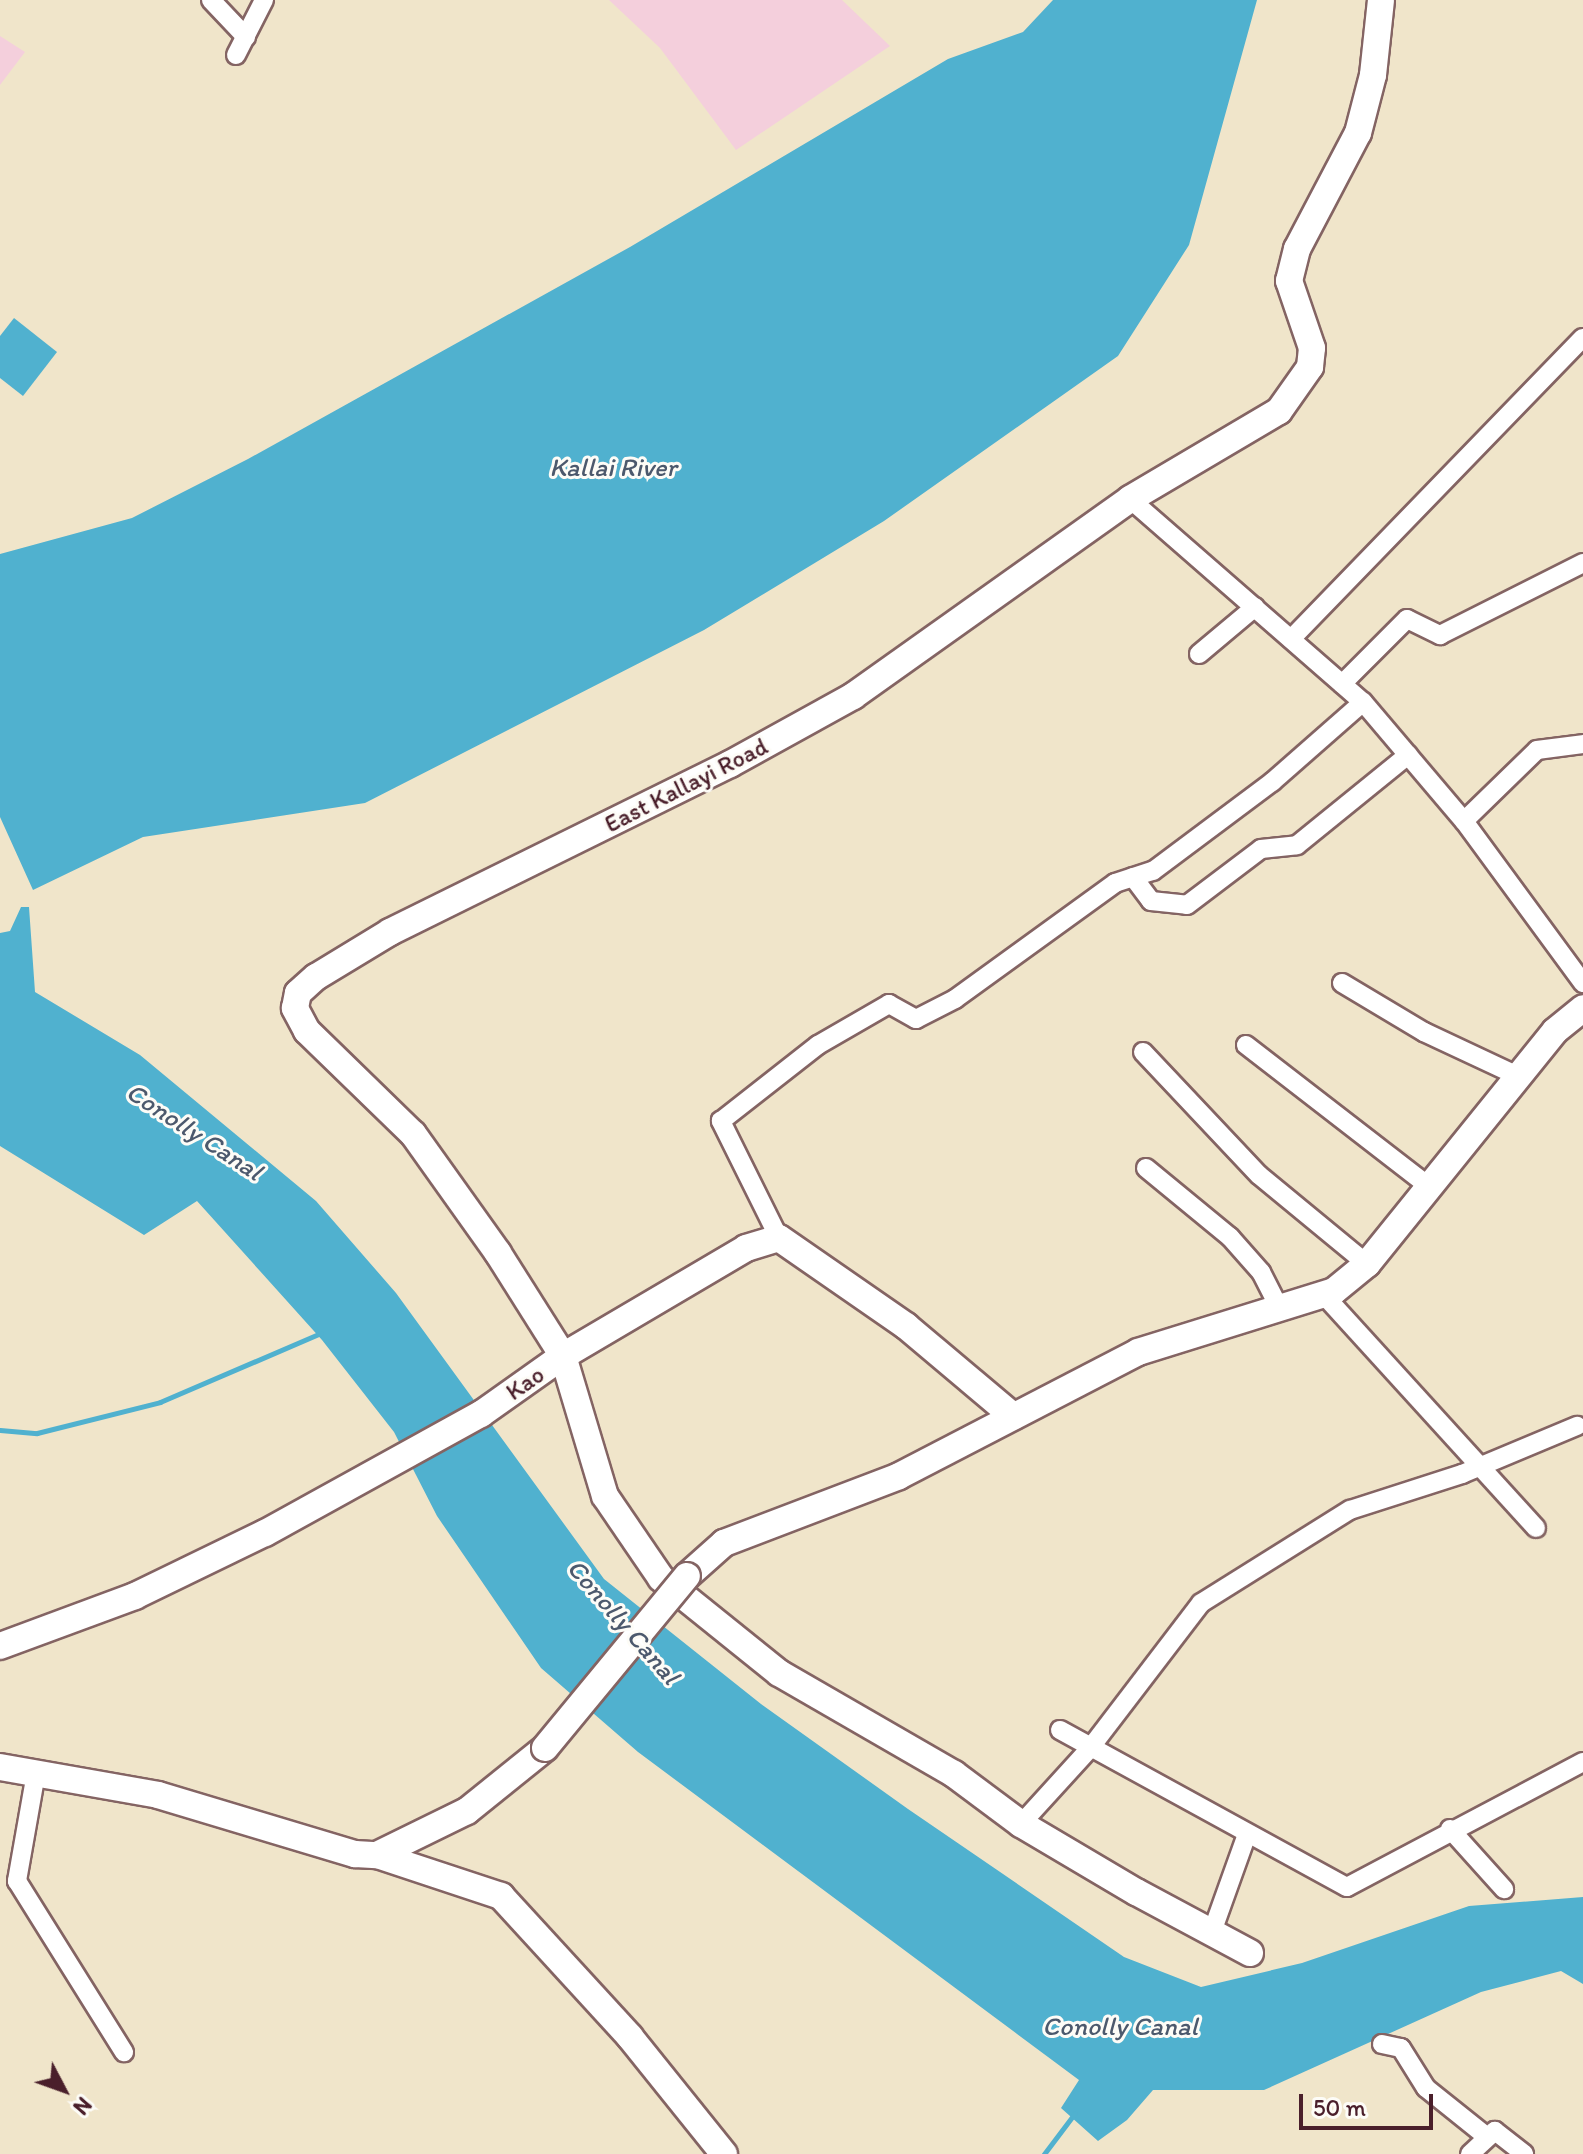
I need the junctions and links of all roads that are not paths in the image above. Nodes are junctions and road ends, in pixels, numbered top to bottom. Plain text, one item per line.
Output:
1 (211, 0) edge
2 (264, 0) edge
3 (1381, 0) edge
4 (246, 37) junction
5 (236, 55) dead end
6 (1583, 338) edge
7 (1130, 499) junction
8 (1583, 563) edge
9 (1255, 607) junction
10 (1291, 639) junction
11 (1199, 654) dead end
12 (1342, 684) junction
13 (1363, 702) junction
14 (1583, 744) edge
15 (1408, 755) junction
16 (1464, 821) junction
17 (1133, 877) junction
18 (1342, 983) dead end
19 (1583, 983) edge
20 (1583, 1008) edge
21 (1246, 1045) dead end
22 (1143, 1052) dead end
23 (1518, 1076) junction
24 (1146, 1168) dead end
25 (1431, 1188) junction
26 (779, 1238) junction
27 (1367, 1264) junction
28 (1324, 1295) junction
29 (1279, 1307) junction
30 (563, 1356) junction
31 (1013, 1416) junction
32 (1577, 1426) dead end
33 (1476, 1467) junction
34 (1536, 1528) dead end
35 (674, 1577) junction
36 (0, 1646) edge
37 (1060, 1730) dead end
38 (1091, 1747) junction
39 (1583, 1762) edge
40 (0, 1767) edge
41 (36, 1773) junction
42 (1021, 1824) junction
43 (1450, 1829) junction
44 (1247, 1834) junction
45 (377, 1855) junction
46 (1504, 1889) dead end
47 (1212, 1932) junction
48 (1250, 1953) dead end
49 (1382, 2044) dead end
50 (124, 2052) dead end
51 (1486, 2136) junction
52 (724, 2154) edge
53 (1470, 2154) edge
54 (1524, 2154) edge

1 - 4 street
2 - 4 street
3 - 7 street, East Kallayi Road
4 - 5 street
6 - 10 street
7 - 9 street
7 - 30 street, East Kallayi Road
8 - 12 street
9 - 10 street
9 - 11 street
10 - 12 street
12 - 13 street
13 - 15 street
13 - 17 street
14 - 16 street
15 - 16 street
15 - 17 street
16 - 19 street
17 - 26 street
18 - 23 street
20 - 23 street
21 - 25 street
22 - 27 street
23 - 25 street
24 - 29 street
25 - 27 street
26 - 30 street, Kao
26 - 31 street
27 - 28 street
28 - 29 street
28 - 33 street
29 - 31 street
30 - 35 street, East Kallayi Road
30 - 36 street, Kao
31 - 35 street
32 - 33 street
33 - 34 street
33 - 38 street
35 - 42 street, East Kallayi Road
35 - 45 street, bridge
37 - 38 street
38 - 42 street
38 - 44 street
39 - 43 street
40 - 41 street
41 - 45 street
41 - 50 street
42 - 47 street, East Kallayi Road
43 - 44 street
43 - 46 street
44 - 47 street
45 - 52 street
47 - 48 street, East Kallayi Road
49 - 51 street
51 - 53 street
51 - 54 street

